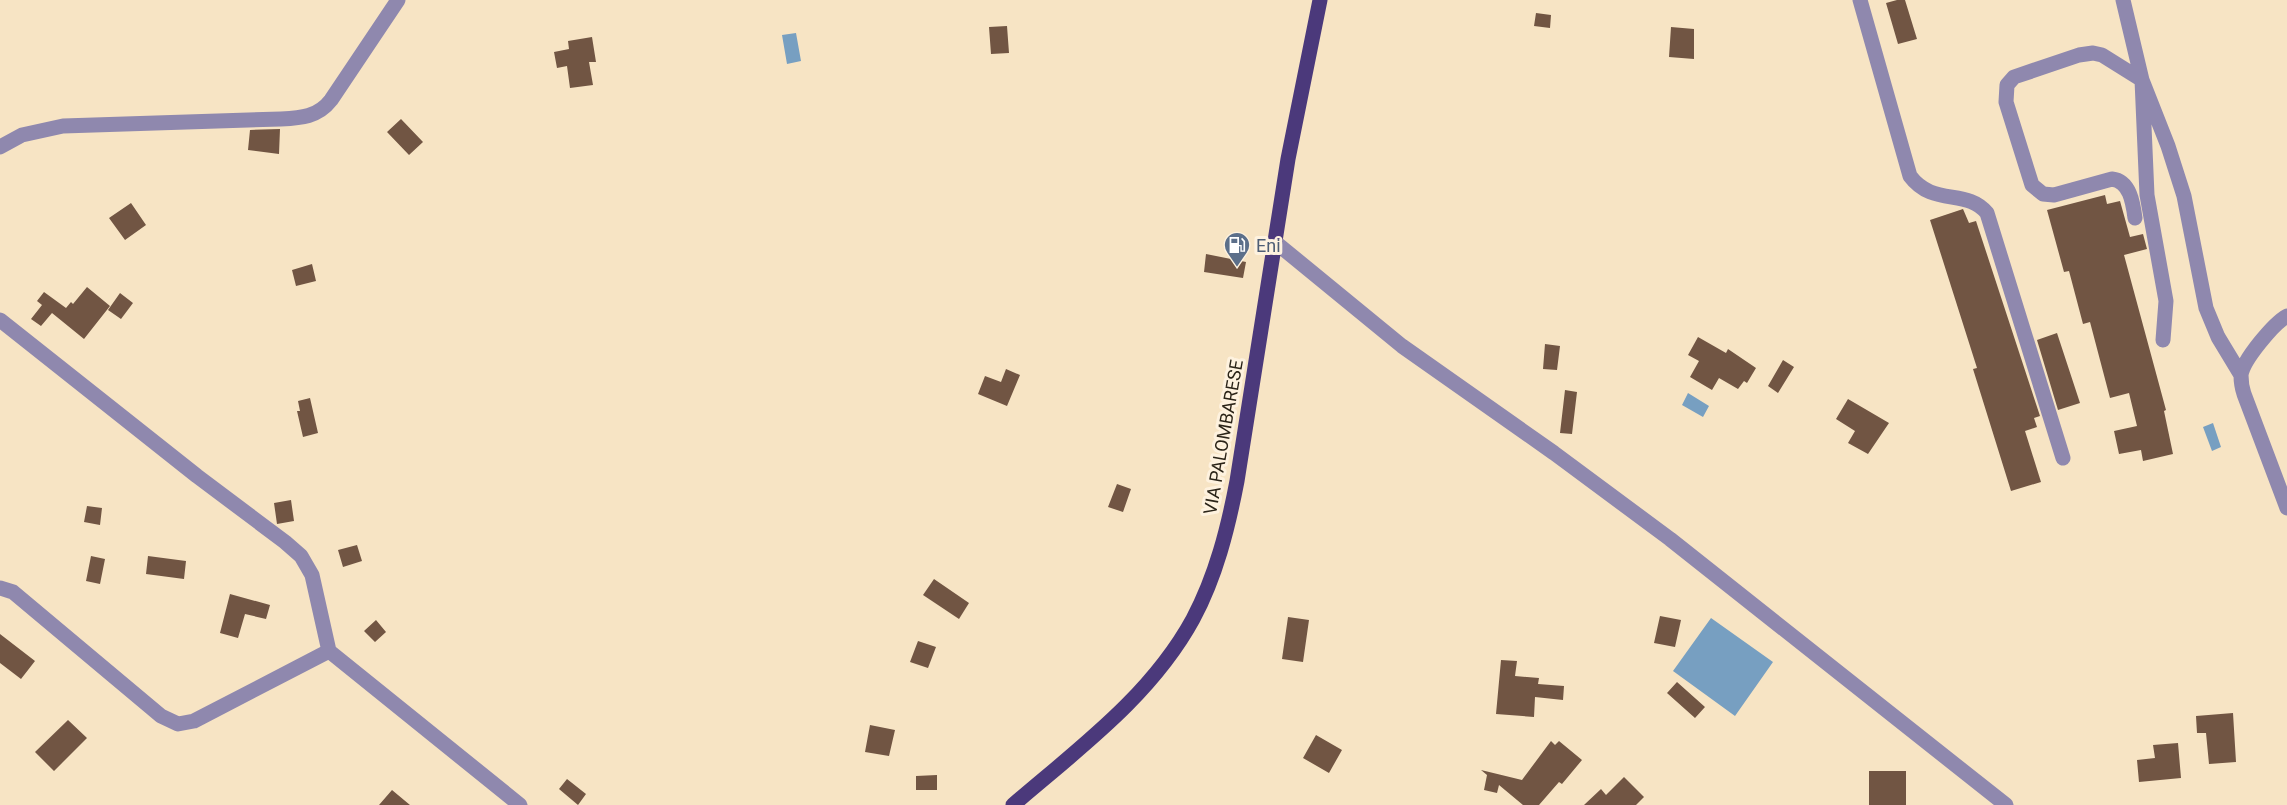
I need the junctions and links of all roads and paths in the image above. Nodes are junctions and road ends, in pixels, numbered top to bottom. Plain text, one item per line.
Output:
1 (398, 0) edge
2 (1320, 0) edge
3 (1860, 0) edge
4 (2123, 0) edge
5 (2142, 80) junction
6 (0, 147) edge
7 (2135, 218) dead end
8 (1275, 242) junction
9 (2287, 316) edge
10 (0, 320) edge
11 (2163, 340) dead end
12 (2241, 375) junction
13 (2063, 458) dead end
14 (2287, 508) edge
15 (0, 588) edge
16 (329, 651) junction
17 (520, 805) edge
18 (1013, 805) edge
19 (2006, 805) edge

1 - 6 street
2 - 8 main road, VIA PALOMBARESE
3 - 13 street
4 - 5 street
5 - 7 street
5 - 11 street
5 - 12 street
8 - 18 main road, VIA PALOMBARESE
8 - 19 street
9 - 12 street
10 - 16 street
12 - 14 street
15 - 16 street
16 - 17 street

